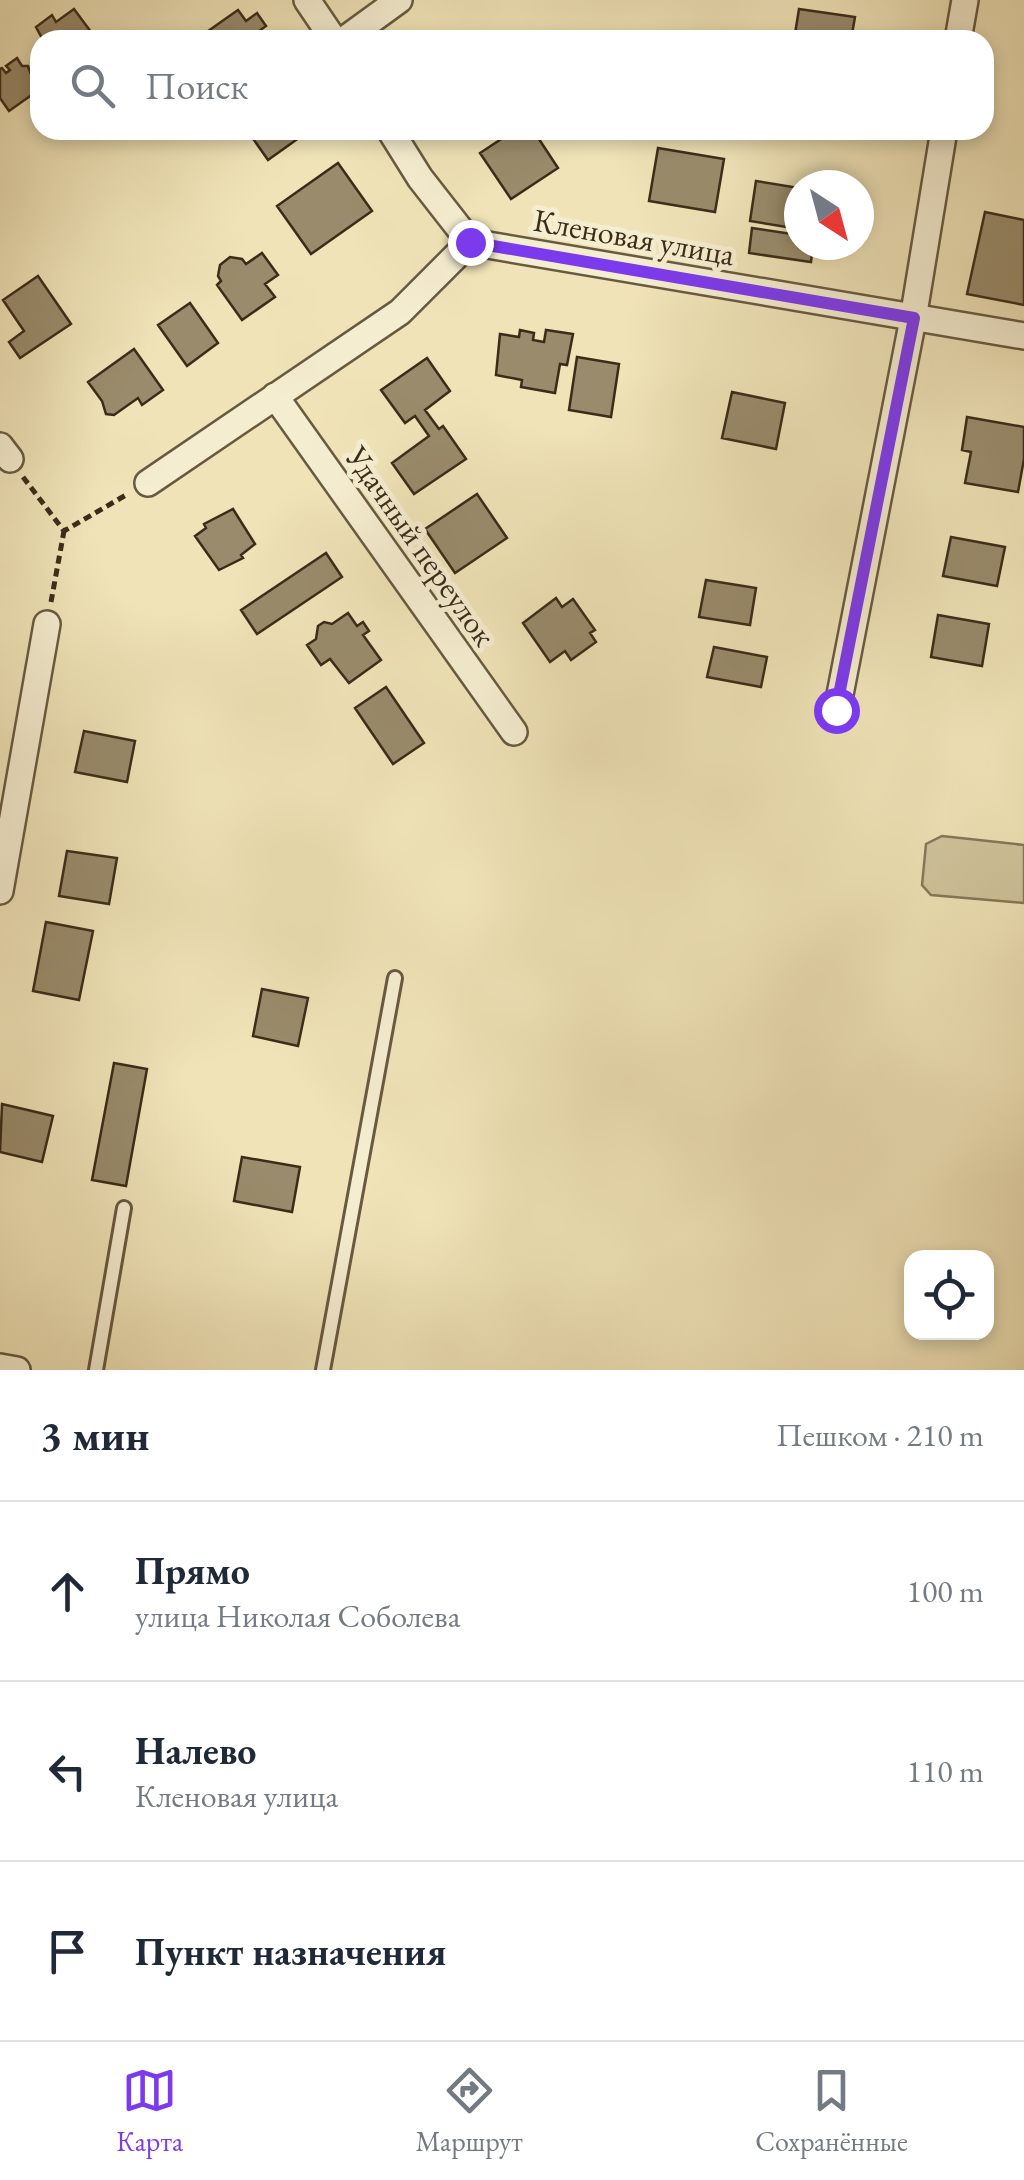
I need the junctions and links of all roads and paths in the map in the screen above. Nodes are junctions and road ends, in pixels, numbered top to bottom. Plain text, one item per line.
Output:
1 (307, 0) edge
2 (399, 0) edge
3 (965, 0) edge
4 (327, 30) edge
5 (358, 30) edge
6 (960, 30) edge
7 (396, 140) edge
8 (942, 140) edge
9 (470, 242) junction
10 (914, 318) junction
11 (1024, 336) edge
12 (275, 396) junction
13 (5, 452) edge
14 (148, 482) joint
15 (64, 531) junction
16 (47, 624) joint
17 (836, 710) dead end
18 (514, 732) dead end
19 (0, 891) edge
20 (395, 978) dead end
21 (124, 1208) dead end
22 (0, 1367) edge
23 (18, 1370) edge
24 (96, 1370) edge
25 (323, 1370) edge

1 - 4 street
2 - 5 street
3 - 6 street
7 - 9 street
8 - 10 street
9 - 10 street, Кленовая улица
9 - 12 street
10 - 11 street, Кленовая улица
10 - 17 street
12 - 14 street
12 - 18 street, Удачный переулок
13 - 15 path
14 - 15 path
15 - 16 path
16 - 19 street
20 - 25 lane
21 - 24 lane
22 - 23 street

